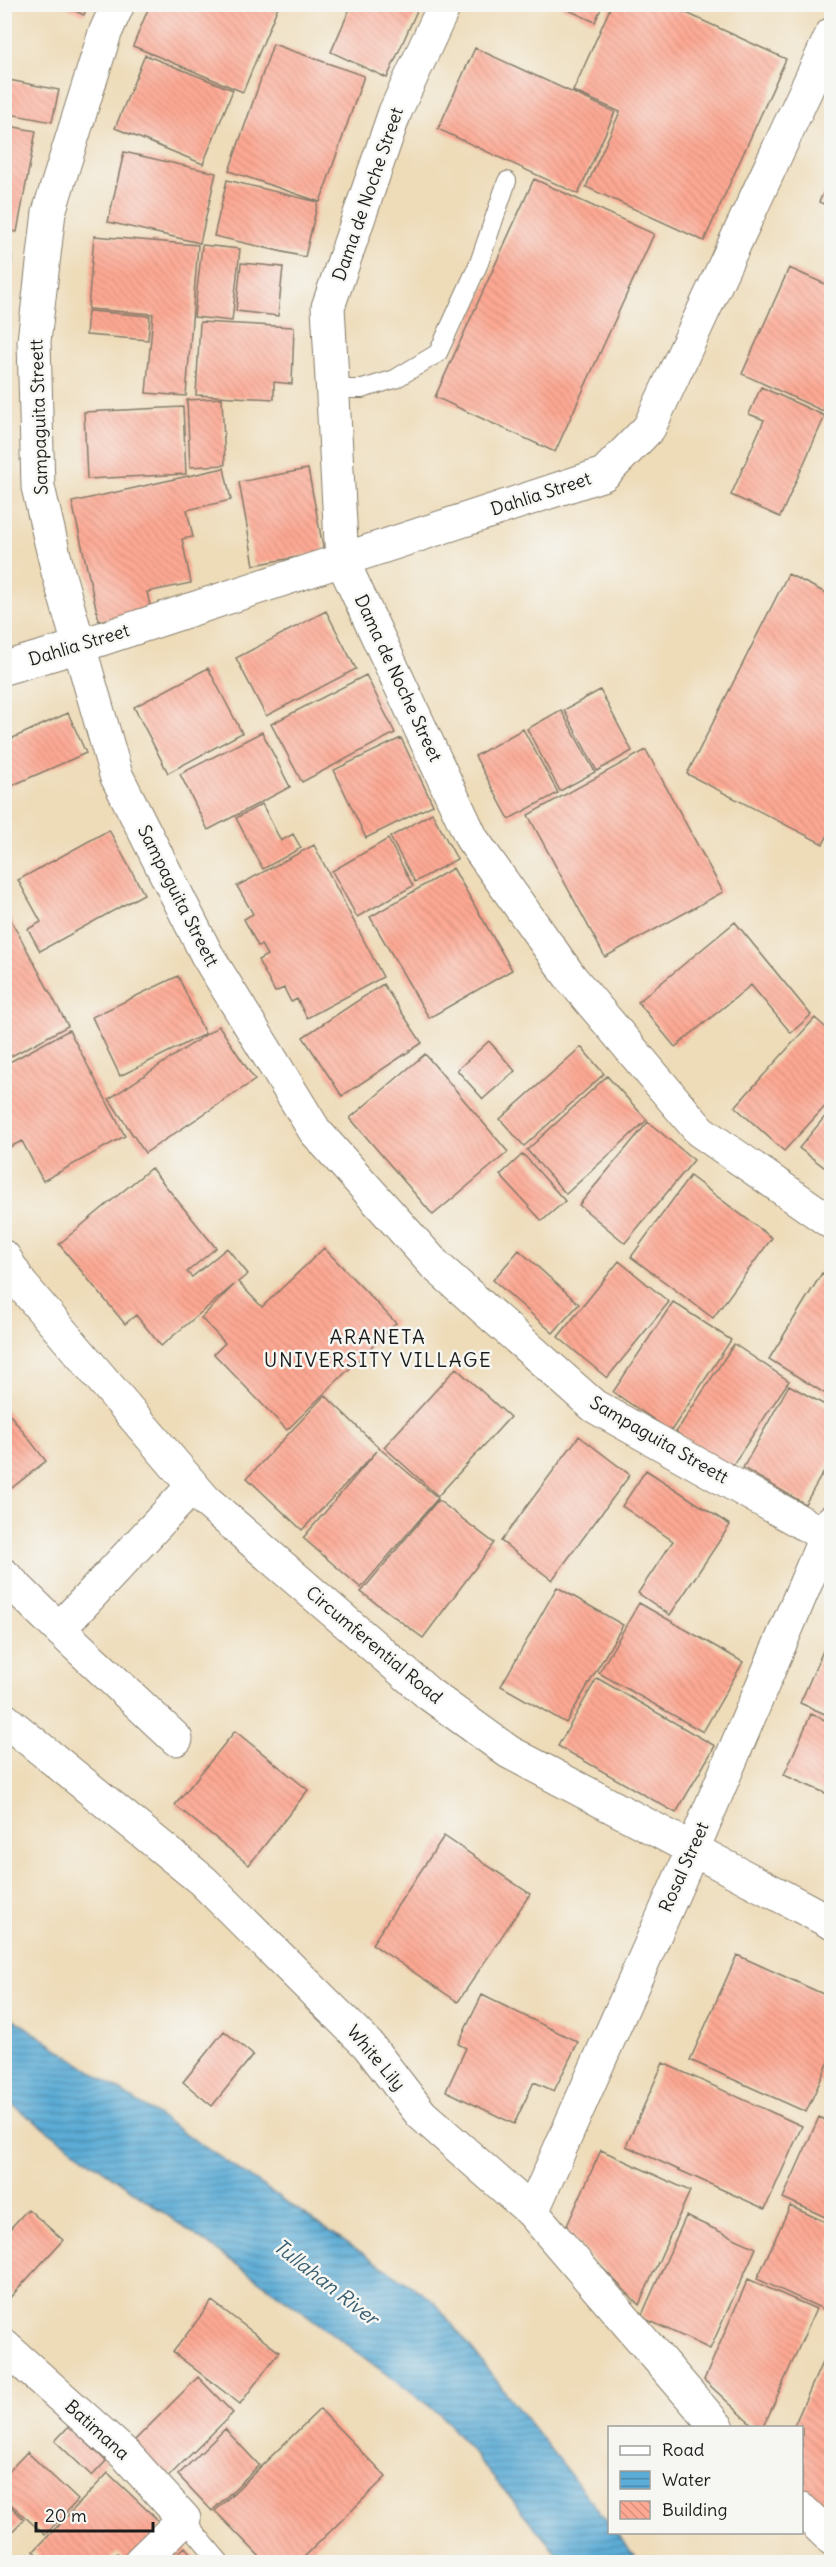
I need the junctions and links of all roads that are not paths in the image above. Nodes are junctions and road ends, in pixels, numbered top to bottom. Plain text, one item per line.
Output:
1 (118, 4) edge
2 (444, 4) edge
3 (831, 34) edge
4 (507, 181) dead end
5 (333, 389) junction
6 (342, 560) junction
7 (80, 646) junction
8 (4, 668) edge
9 (831, 1223) edge
10 (4, 1257) edge
11 (193, 1486) junction
12 (828, 1528) edge
13 (4, 1575) edge
14 (59, 1629) junction
15 (4, 1719) edge
16 (176, 1739) dead end
17 (693, 1849) junction
18 (831, 1923) edge
19 (532, 2212) junction
20 (4, 2346) edge
21 (717, 2426) edge
22 (803, 2512) edge
23 (184, 2519) junction
24 (831, 2539) edge
25 (140, 2562) edge
26 (220, 2562) edge

1 - 7 street, Sampaguita Streett
2 - 5 street, Dama de Noche Street
3 - 6 street, Dahlia Street
4 - 5 lane
5 - 6 street, Dama de Noche Street
6 - 7 street, Dahlia Street
6 - 9 street, Dama de Noche Street
7 - 8 street, Dahlia Street
7 - 12 street, Sampaguita Streett
10 - 11 street, Circumferential Road
11 - 14 street
11 - 17 street, Circumferential Road
12 - 17 street, Rosal Street
13 - 14 street
14 - 16 street
15 - 19 street, White Lily
17 - 18 street, Circumferential Road
17 - 19 street, Rosal Street
19 - 21 street, White Lily
20 - 23 street, Batimana
22 - 24 street
23 - 25 street
23 - 26 lane

